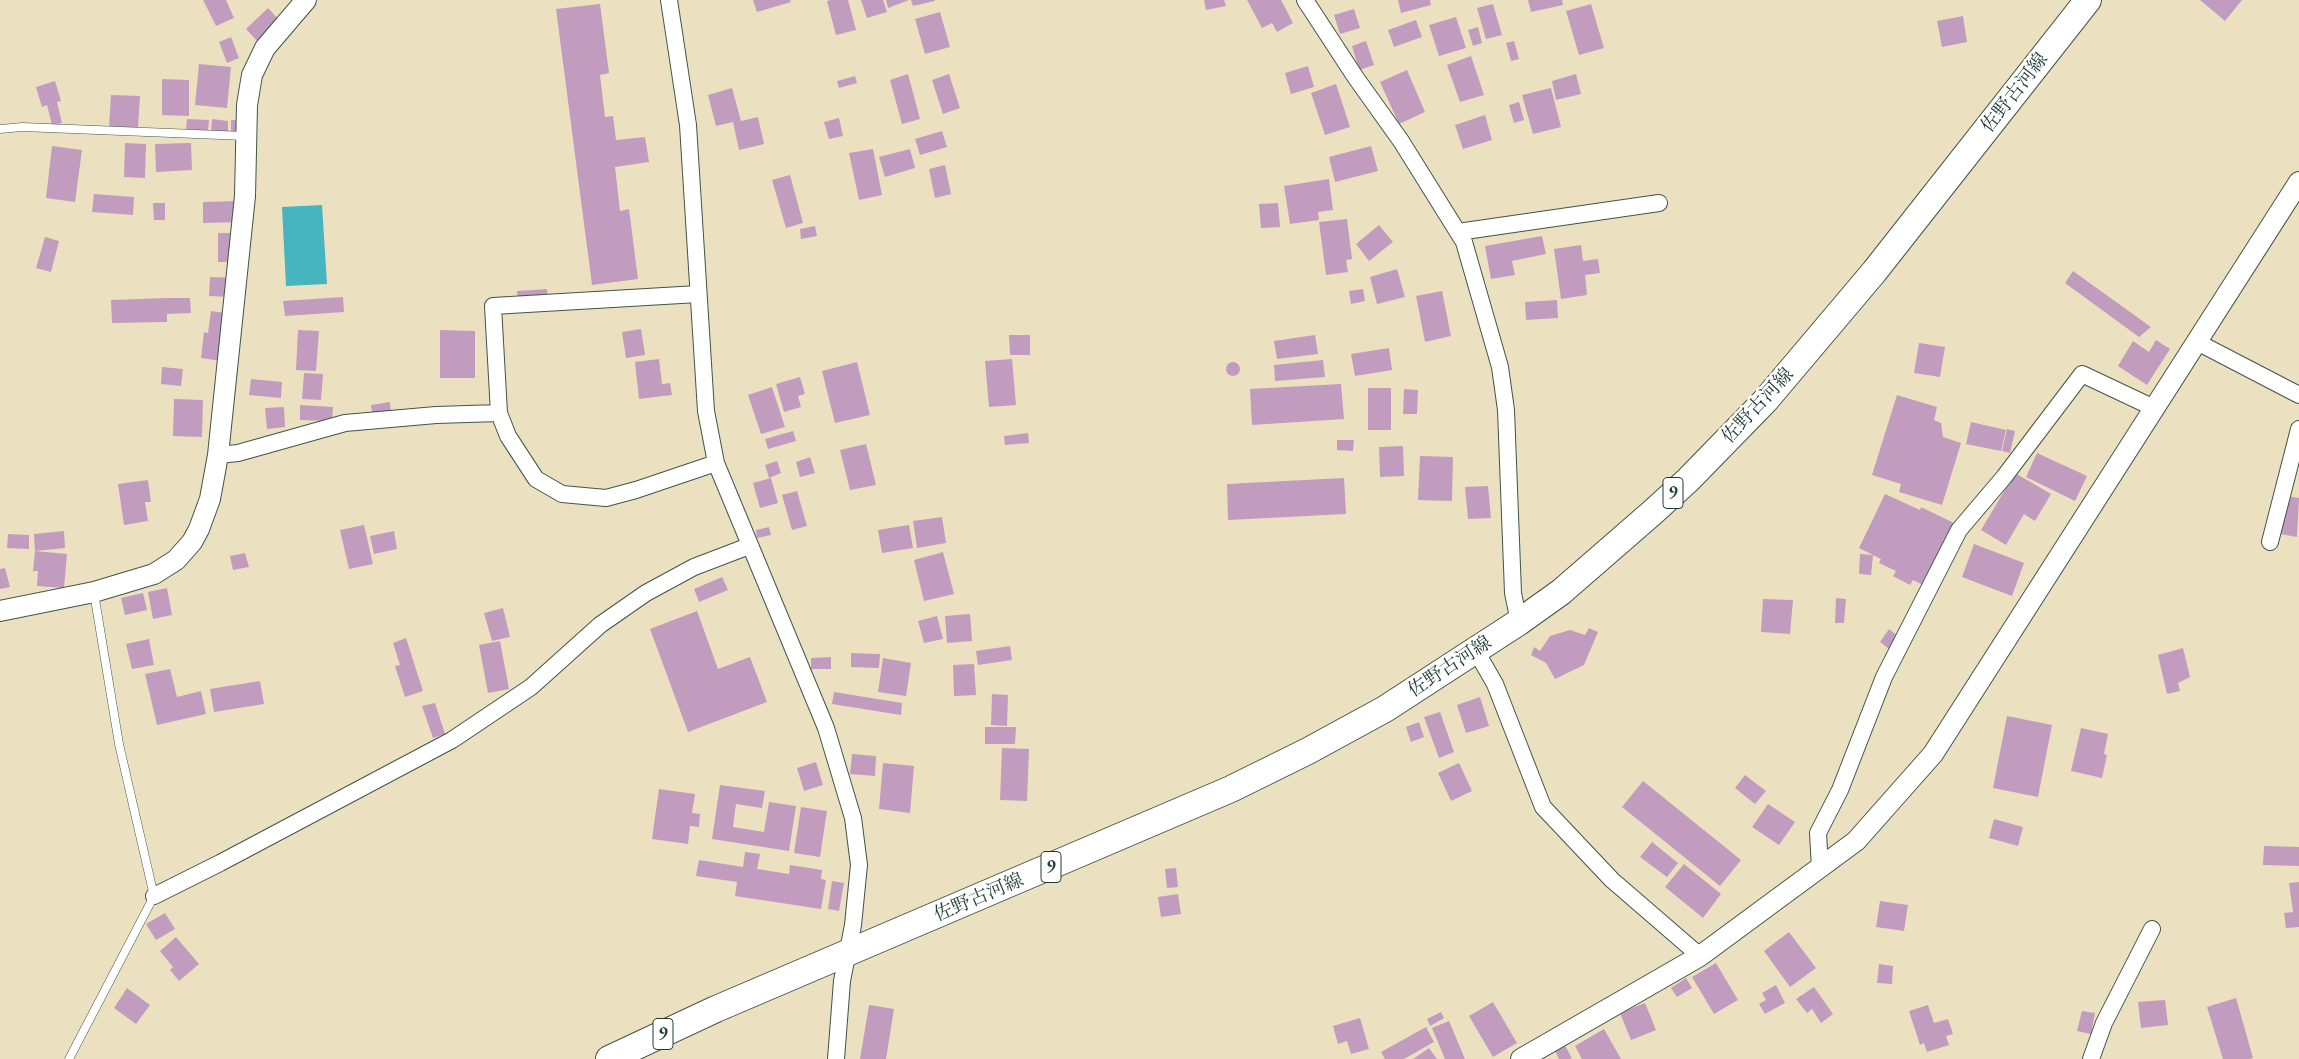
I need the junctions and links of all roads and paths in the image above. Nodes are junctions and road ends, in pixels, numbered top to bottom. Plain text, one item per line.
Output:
1 (306, 0) edge
2 (670, 0) edge
3 (1305, 0) edge
4 (2088, 0) edge
5 (0, 129) edge
6 (246, 136) junction
7 (2299, 182) edge
8 (1660, 203) dead end
9 (1458, 232) junction
10 (698, 294) junction
11 (2197, 342) junction
12 (2299, 395) edge
13 (2154, 408) junction
14 (499, 413) junction
15 (2299, 429) edge
16 (218, 455) junction
17 (716, 463) junction
18 (2270, 542) dead end
19 (749, 546) junction
20 (94, 592) junction
21 (0, 611) edge
22 (1519, 622) junction
23 (1476, 651) junction
24 (1820, 868) junction
25 (154, 896) junction
26 (2152, 929) dead end
27 (847, 954) junction
28 (1700, 956) junction
29 (69, 1059) edge
30 (609, 1059) edge
31 (836, 1059) edge
32 (1521, 1059) edge
33 (2091, 1059) edge

1 - 6 street
2 - 10 street
3 - 9 street
4 - 22 main road, 佐野古河線 / 9
5 - 6 lane
6 - 16 street
7 - 11 street
8 - 9 street
9 - 22 street
10 - 14 street
10 - 17 street
11 - 12 street
11 - 13 street
13 - 24 street
13 - 24 street
14 - 16 street
14 - 17 street
15 - 18 street
16 - 20 street
17 - 19 street
19 - 25 street
19 - 27 street
20 - 21 street
20 - 25 lane
22 - 23 main road, 佐野古河線 / 9
23 - 27 main road, 佐野古河線 / 9
23 - 28 street
24 - 28 street
25 - 29 lane
26 - 33 street
27 - 30 main road, 佐野古河線 / 9
27 - 31 street
28 - 32 street

